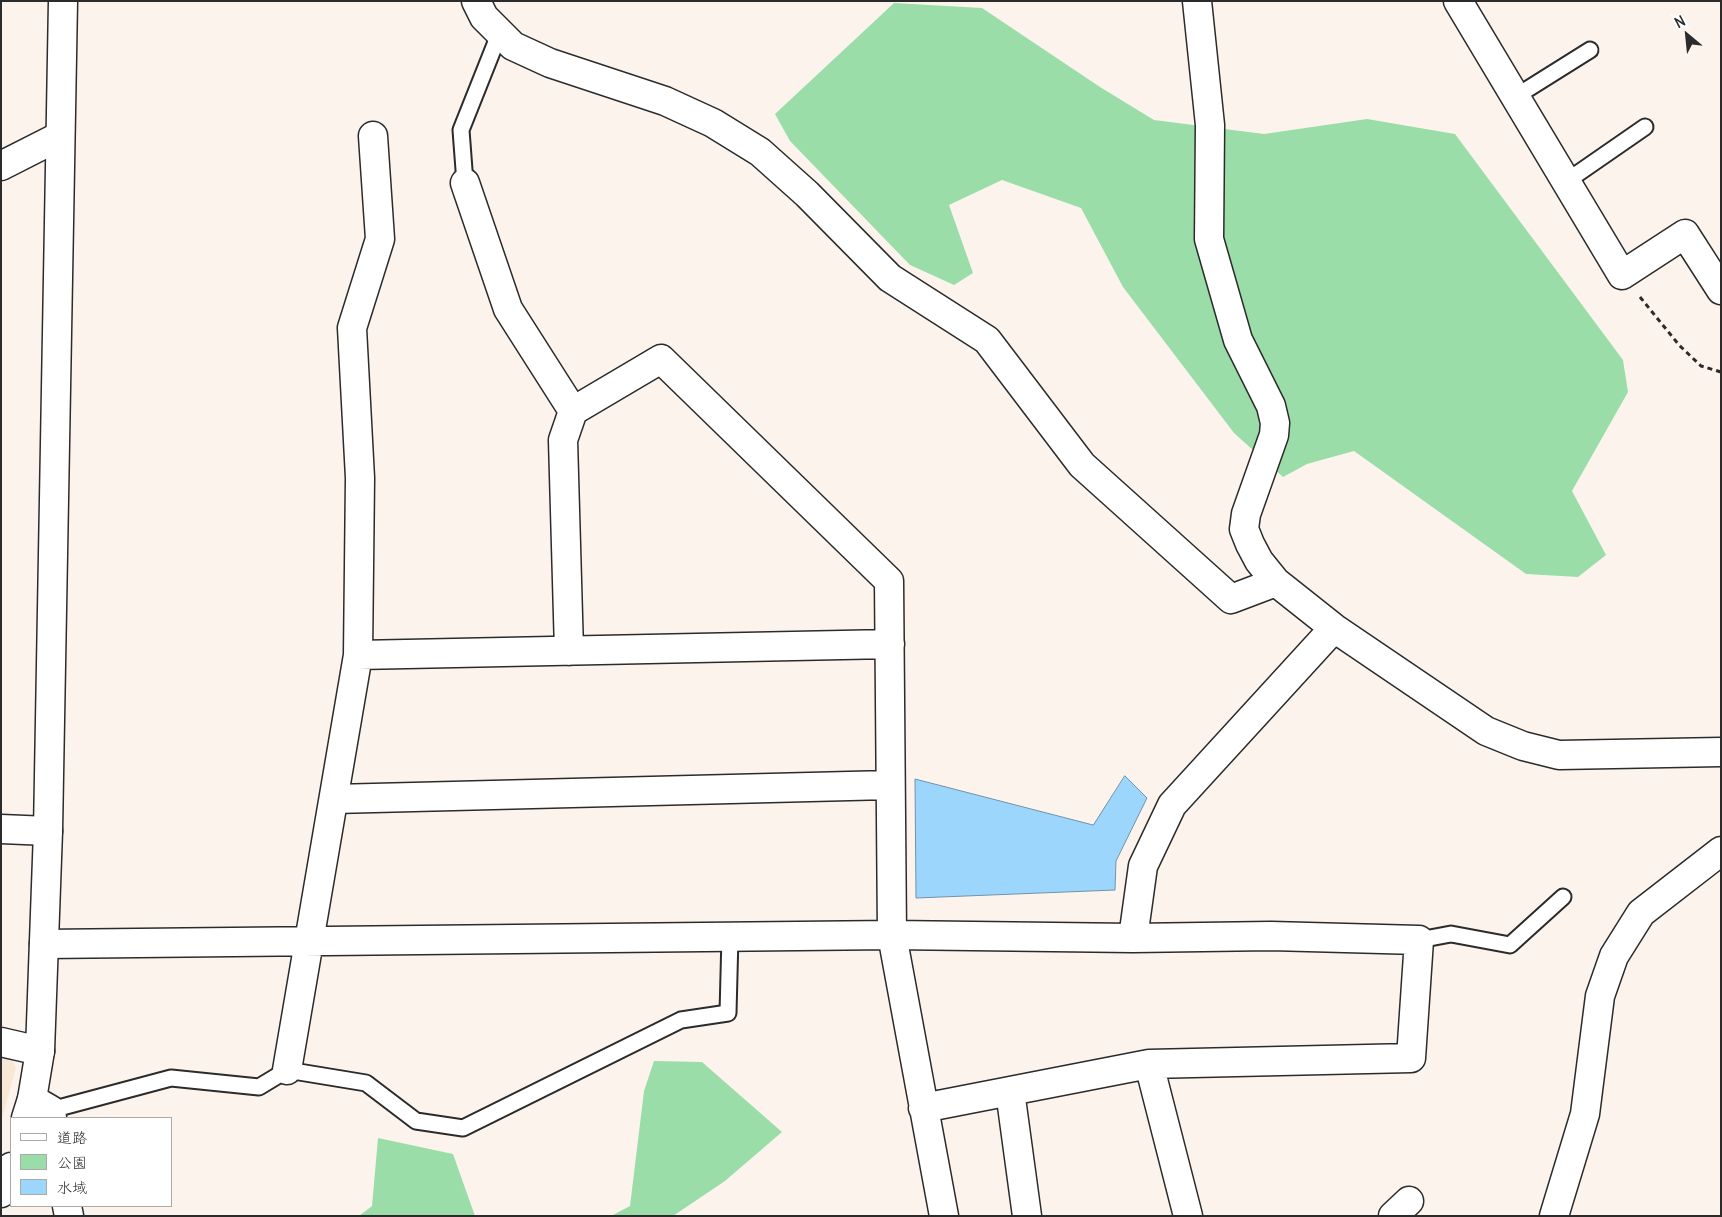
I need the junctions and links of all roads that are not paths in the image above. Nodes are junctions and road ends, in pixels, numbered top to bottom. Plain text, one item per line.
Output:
1 (63, 1) edge
2 (476, 1) edge
3 (1197, 1) edge
4 (1458, 1) edge
5 (500, 32) junction
6 (1590, 50) dead end
7 (1515, 97) junction
8 (1645, 127) dead end
9 (60, 136) junction
10 (373, 136) dead end
11 (1, 166) edge
12 (1567, 181) junction
13 (465, 183) joint
14 (1721, 290) edge
15 (573, 411) junction
16 (1276, 582) junction
17 (1334, 628) junction
18 (890, 644) junction
19 (569, 650) junction
20 (358, 654) junction
21 (1721, 752) edge
22 (890, 785) junction
23 (334, 799) junction
24 (1, 829) edge
25 (48, 831) junction
26 (1721, 851) edge
27 (1563, 898) dead end
28 (892, 935) junction
29 (730, 936) junction
30 (1133, 938) junction
31 (1420, 940) junction
32 (309, 942) junction
33 (44, 944) junction
34 (1, 1042) edge
35 (40, 1050) junction
36 (1149, 1064) junction
37 (287, 1070) junction
38 (1010, 1091) junction
39 (923, 1108) junction
40 (40, 1111) edge
41 (10, 1170) edge
42 (1, 1193) edge
43 (944, 1216) edge
44 (1027, 1216) edge
45 (1188, 1216) edge
46 (1554, 1216) edge

1 - 9 street
2 - 5 street
3 - 16 street
4 - 7 street
5 - 13 lane
5 - 16 street
6 - 7 lane
7 - 12 street
8 - 12 lane
9 - 11 street
9 - 25 street
10 - 20 street
12 - 14 street
13 - 15 street
15 - 18 street
15 - 19 street
16 - 17 street
17 - 21 street
17 - 30 street
18 - 19 street
18 - 22 street
19 - 20 street
20 - 23 street
22 - 23 street
22 - 28 street
23 - 32 street
24 - 25 street
25 - 33 street
26 - 46 street
27 - 31 lane
28 - 29 street
28 - 30 street
28 - 39 street
29 - 32 street
29 - 37 lane
30 - 31 street
31 - 36 street
32 - 33 street
32 - 37 street
33 - 35 street
34 - 35 street
35 - 40 street
36 - 38 street
36 - 45 street
37 - 40 lane
38 - 39 street
38 - 44 street
39 - 43 street
41 - 42 street

